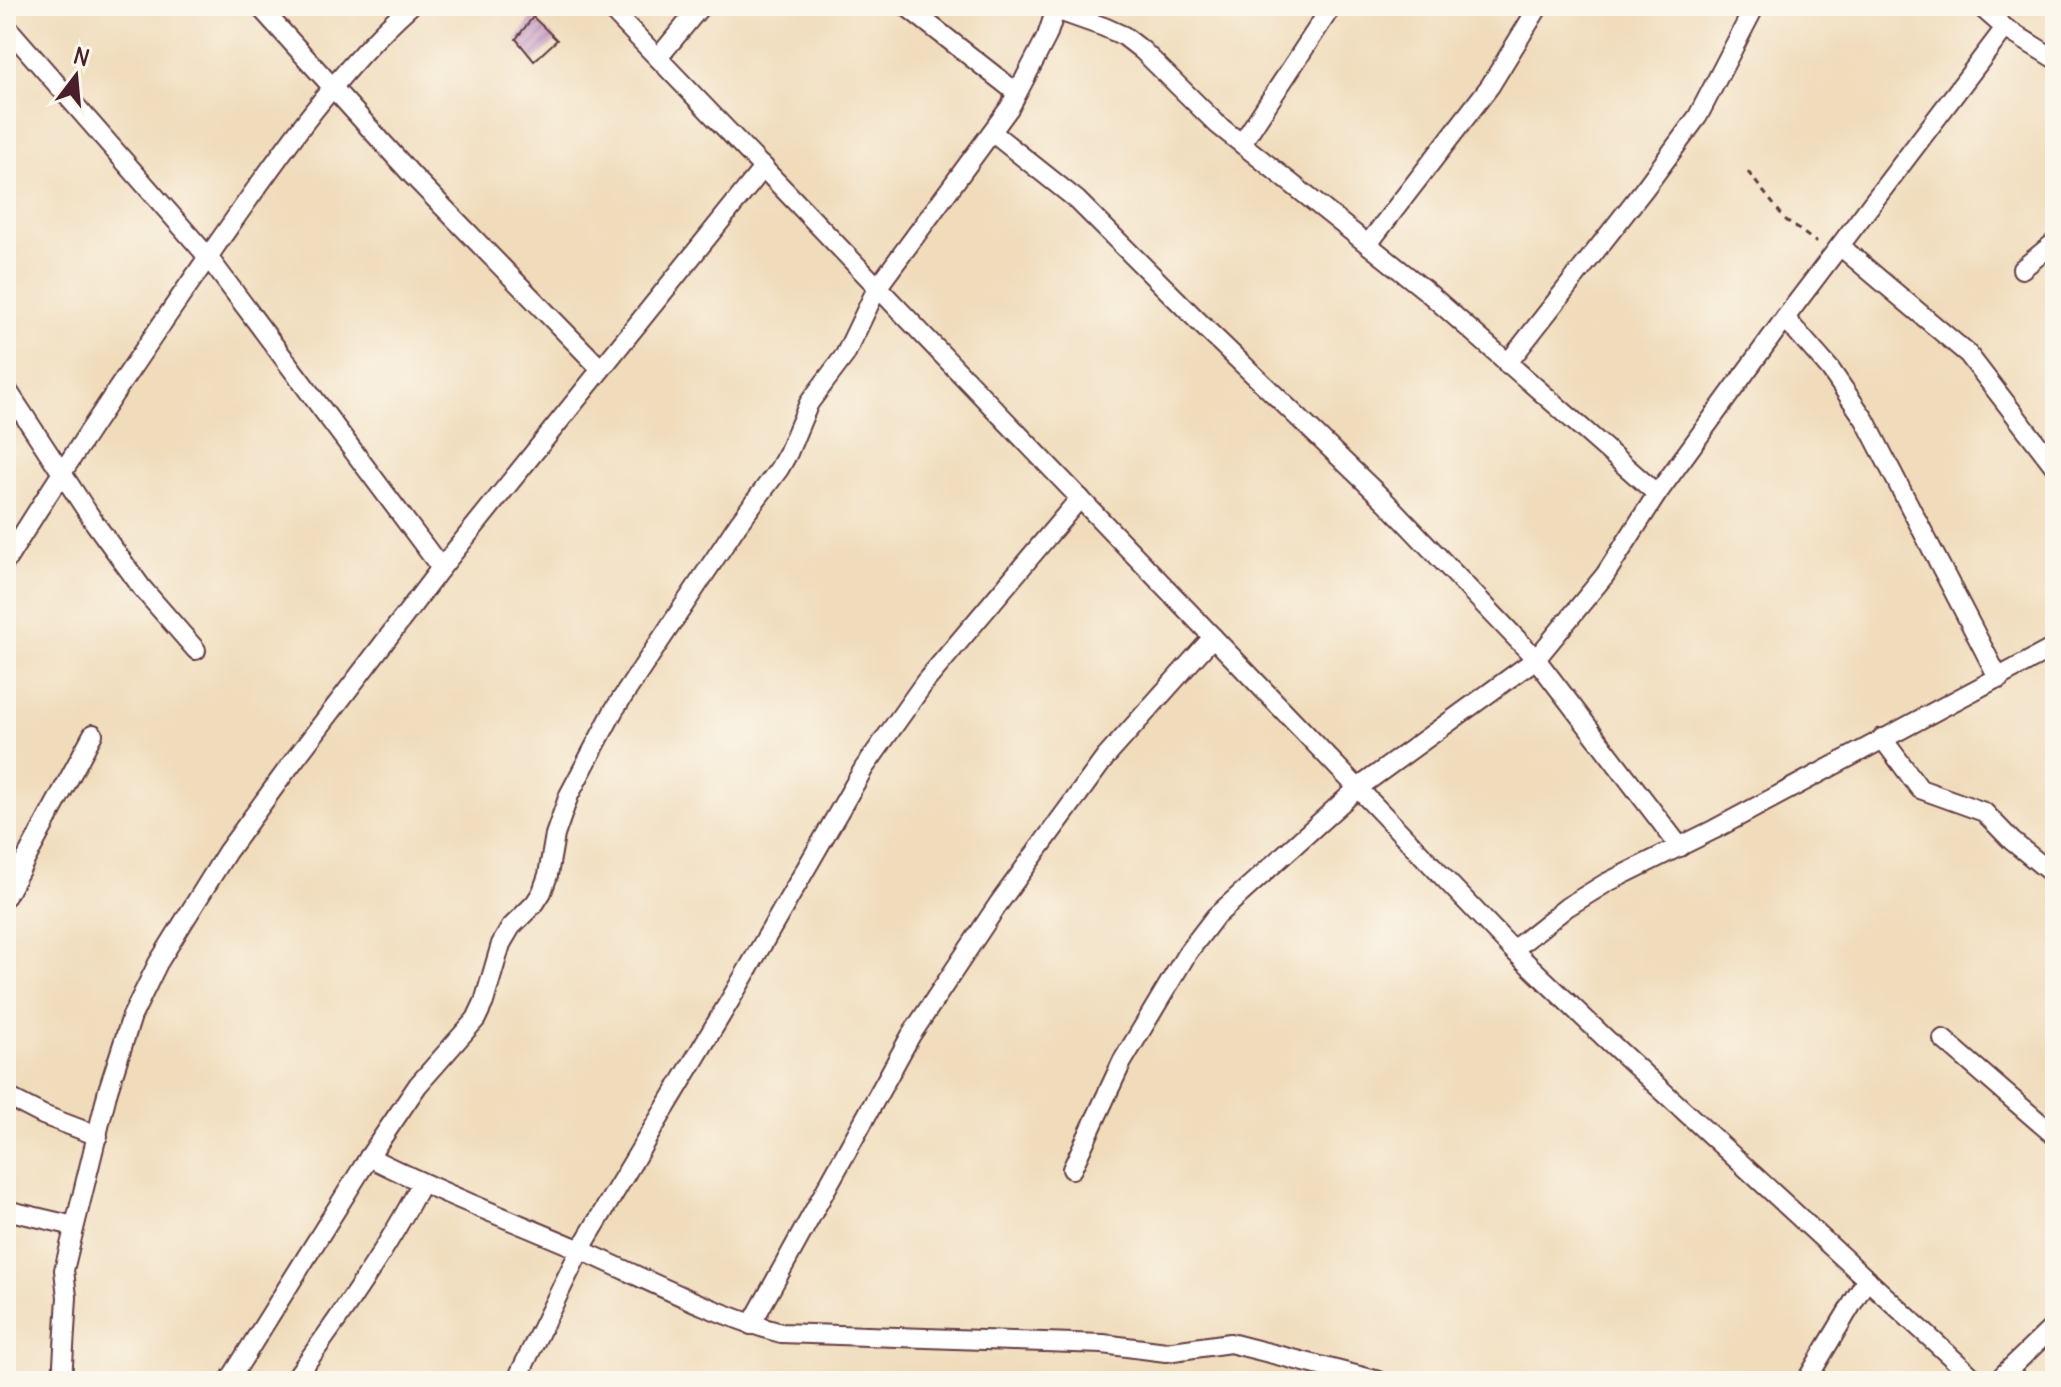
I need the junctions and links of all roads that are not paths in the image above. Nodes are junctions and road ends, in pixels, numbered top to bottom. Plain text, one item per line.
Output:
1 (259, 6) edge
2 (410, 6) edge
3 (608, 6) edge
4 (701, 6) edge
5 (906, 6) edge
6 (1332, 6) edge
7 (1539, 6) edge
8 (1755, 6) edge
9 (1980, 6) edge
10 (1057, 8) edge
11 (6, 26) edge
12 (2005, 28) junction
13 (658, 58) junction
14 (2055, 59) edge
15 (334, 88) junction
16 (1017, 93) junction
17 (993, 133) junction
18 (1242, 143) junction
19 (764, 167) junction
20 (2055, 242) edge
21 (1368, 244) junction
22 (1836, 250) junction
23 (208, 257) junction
24 (2022, 269) dead end
25 (877, 288) junction
26 (1785, 318) junction
27 (1507, 364) junction
28 (601, 369) junction
29 (6, 388) edge
30 (2055, 467) edge
31 (61, 473) junction
32 (1657, 494) junction
33 (1080, 498) junction
34 (6, 561) edge
35 (441, 568) junction
36 (1213, 637) junction
37 (2055, 647) edge
38 (196, 650) dead end
39 (1536, 659) junction
40 (1999, 679) junction
41 (93, 734) dead end
42 (1882, 738) junction
43 (1358, 788) junction
44 (1680, 847) junction
45 (2055, 876) edge
46 (6, 896) edge
47 (1513, 950) junction
48 (1943, 1039) dead end
49 (6, 1096) edge
50 (98, 1136) junction
51 (2055, 1136) edge
52 (369, 1157) junction
53 (1072, 1169) dead end
54 (421, 1184) junction
55 (6, 1210) edge
56 (74, 1226) junction
57 (580, 1250) junction
58 (1867, 1279) junction
59 (751, 1325) junction
60 (2055, 1325) edge
61 (62, 1381) edge
62 (229, 1381) edge
63 (293, 1381) edge
64 (516, 1381) edge
65 (1379, 1381) edge
66 (1806, 1381) edge
67 (1977, 1381) edge
68 (1997, 1381) edge

1 - 15 street
2 - 15 street
3 - 13 street
4 - 13 street
5 - 16 street
6 - 18 street
7 - 21 street
8 - 27 street
9 - 12 street
10 - 16 street
10 - 18 street
11 - 23 street
12 - 14 street
12 - 22 street
13 - 19 street
15 - 23 street
15 - 28 street
16 - 17 street
17 - 25 street
17 - 39 street
18 - 21 street
19 - 25 street
19 - 28 street
20 - 24 street
21 - 27 street
22 - 26 street
22 - 30 street
23 - 31 street
23 - 35 street
25 - 33 street
25 - 52 street
26 - 32 street
26 - 40 street
27 - 32 street
28 - 35 street
29 - 31 street
31 - 34 street
31 - 38 street
32 - 39 street
33 - 36 street
33 - 57 street
35 - 50 street
36 - 43 street
36 - 59 street
37 - 40 street
39 - 43 street
39 - 44 street
40 - 42 street
41 - 46 street
42 - 44 street
42 - 45 street
43 - 47 street
43 - 53 street
44 - 47 street
47 - 58 street
48 - 51 street
49 - 50 street
50 - 56 street
52 - 54 street
52 - 62 street
54 - 57 street
54 - 63 street
55 - 56 street
56 - 61 street
57 - 59 street
57 - 64 street
58 - 66 street
58 - 67 street
59 - 65 street
60 - 68 street

